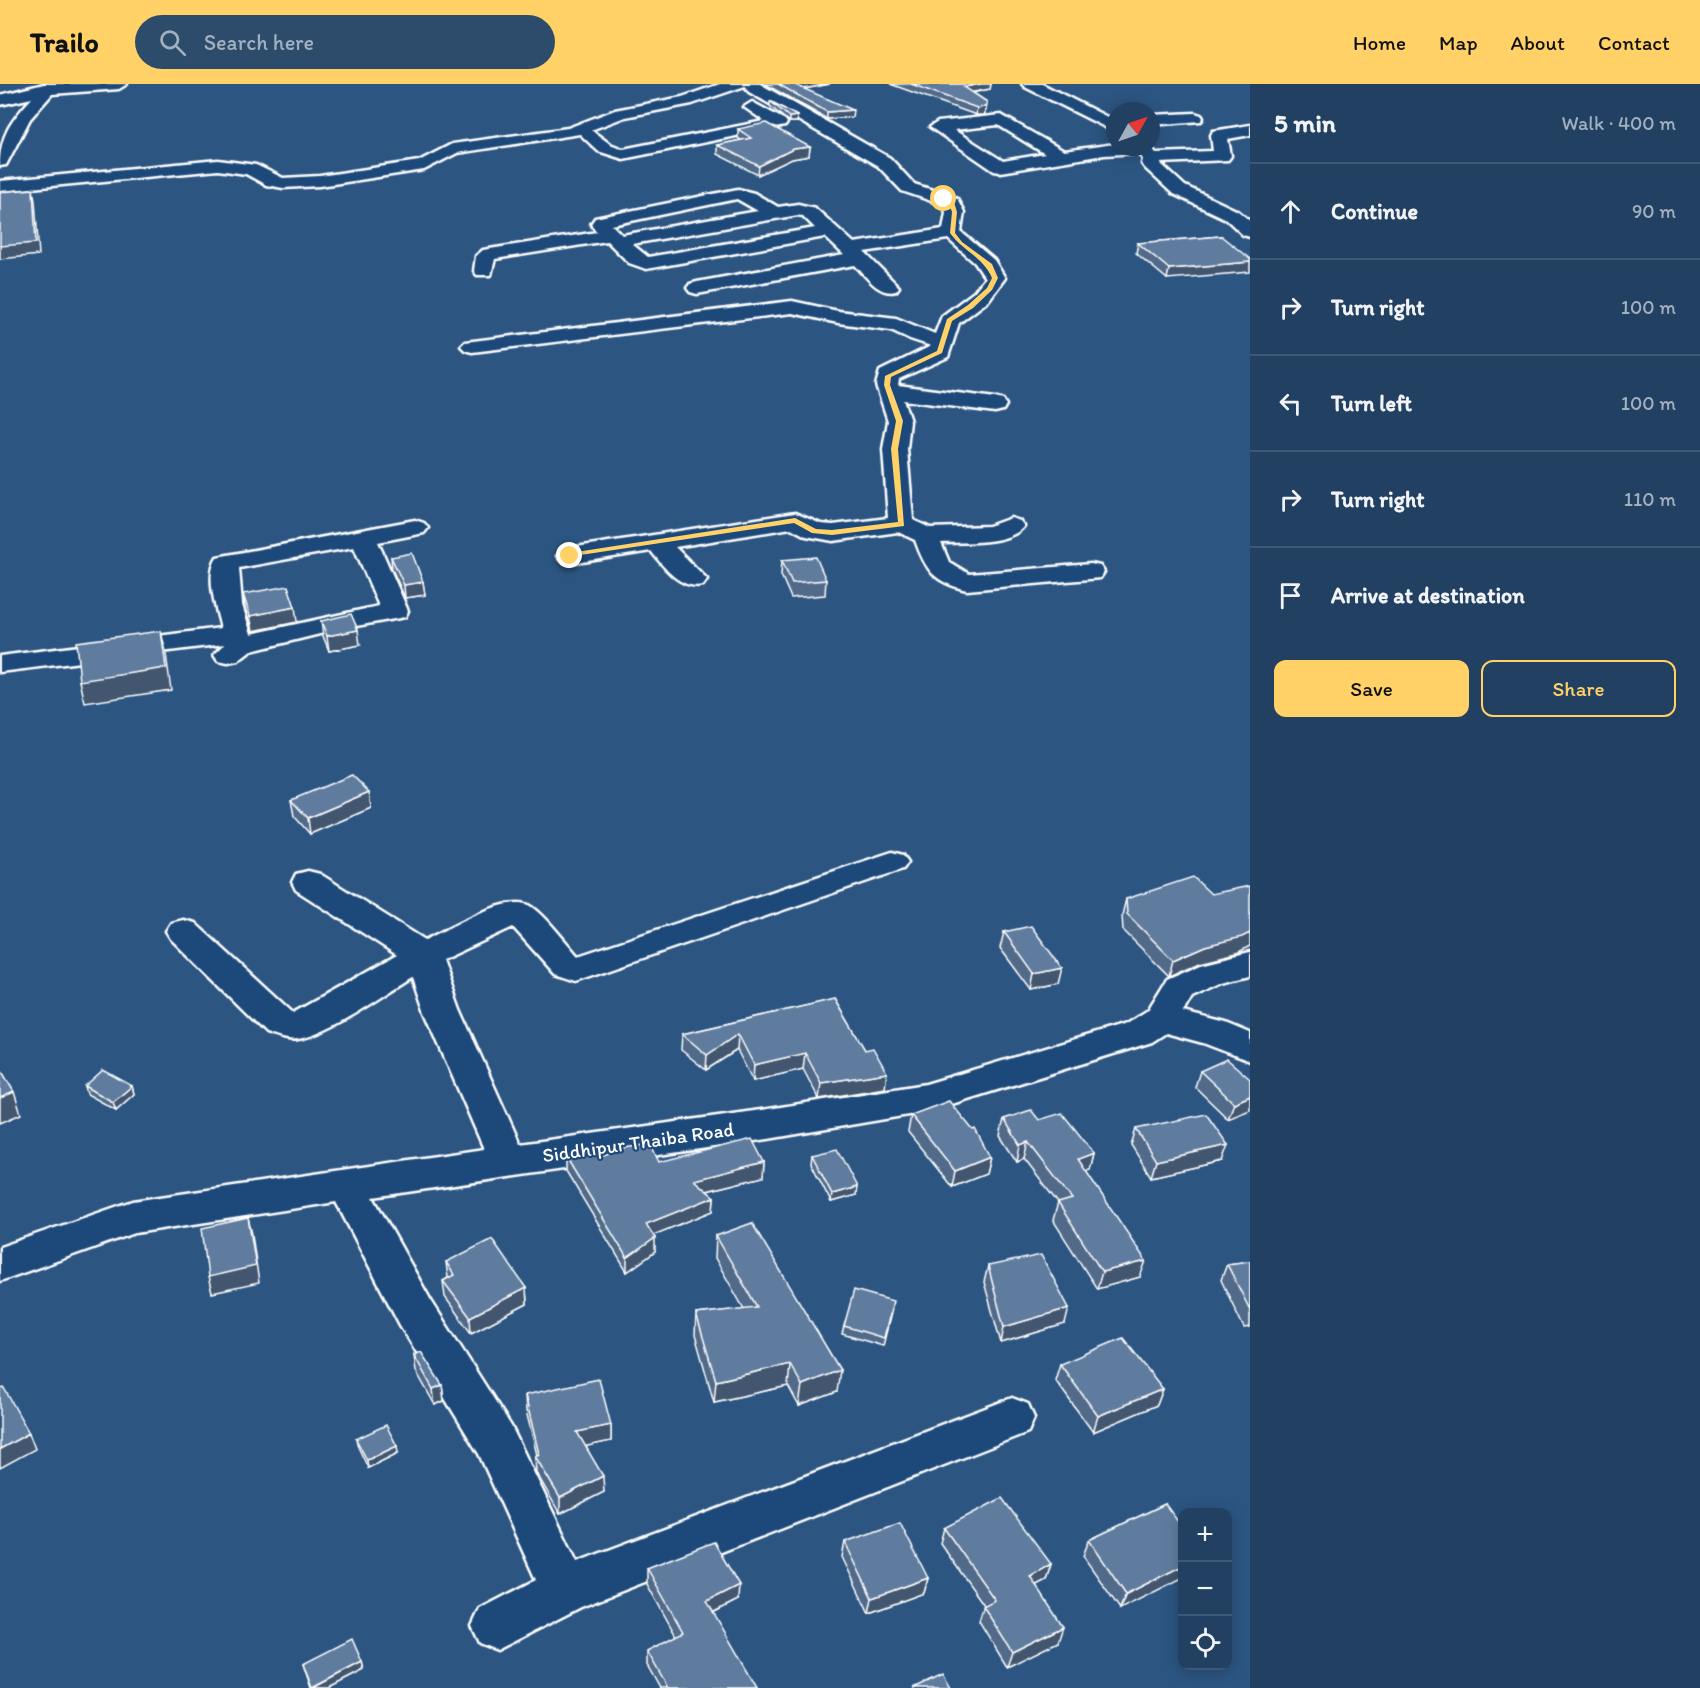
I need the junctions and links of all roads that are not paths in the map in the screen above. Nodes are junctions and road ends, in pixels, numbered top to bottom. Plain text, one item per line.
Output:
1 (119, 84) edge
2 (739, 84) edge
3 (752, 84) edge
4 (1030, 84) edge
5 (49, 87) edge
6 (0, 100) edge
7 (778, 102) junction
8 (1195, 118) dead end
9 (1160, 120) edge
10 (1106, 121) edge
11 (1250, 130) edge
12 (617, 131) dead end
13 (584, 132) junction
14 (1160, 152) edge
15 (1241, 152) dead end
16 (1106, 154) edge
17 (1223, 154) junction
18 (1147, 156) edge
19 (1061, 157) junction
20 (0, 160) edge
21 (0, 186) edge
22 (776, 213) junction
23 (1241, 214) edge
24 (827, 231) junction
25 (1250, 231) edge
26 (952, 233) junction
27 (616, 238) junction
28 (854, 254) junction
29 (484, 272) dead end
30 (889, 287) dead end
31 (697, 288) dead end
32 (942, 343) junction
33 (472, 346) dead end
34 (891, 392) junction
35 (995, 405) dead end
36 (902, 524) junction
37 (1011, 526) dead end
38 (415, 528) dead end
39 (926, 536) junction
40 (363, 537) junction
41 (657, 542) junction
42 (570, 556) dead end
43 (1091, 572) dead end
44 (694, 579) dead end
45 (235, 644) junction
46 (0, 664) edge
47 (892, 862) dead end
48 (308, 882) dead end
49 (183, 931) dead end
50 (423, 955) junction
51 (1250, 964) edge
52 (1161, 1019) junction
53 (1250, 1048) edge
54 (508, 1160) junction
55 (347, 1185) junction
56 (0, 1264) edge
57 (1012, 1418) dead end
58 (565, 1590) junction
59 (497, 1626) dead end

1 - 5 street
2 - 13 street
3 - 7 street
4 - 10 street
5 - 6 street
5 - 20 street
7 - 13 street
7 - 26 street
8 - 9 street
11 - 17 street
12 - 13 street
13 - 21 street
14 - 17 street
15 - 17 street
16 - 19 street
18 - 23 street
19 - 19 street
22 - 24 street
22 - 27 street
22 - 27 street
23 - 25 street
24 - 27 street
24 - 28 street
26 - 28 street
26 - 32 street
27 - 29 street
28 - 30 street
28 - 31 street
32 - 33 street
32 - 34 street
34 - 35 street
34 - 36 street
36 - 39 street
36 - 41 street
37 - 39 street
38 - 40 street
39 - 43 street
40 - 45 street
40 - 45 street
41 - 42 street
41 - 44 street
45 - 46 street
47 - 50 street
48 - 50 street
49 - 50 street
50 - 54 street
51 - 52 street, Siddhipur Thaiba Road
52 - 53 street
52 - 54 street, Siddhipur Thaiba Road
54 - 55 street, Siddhipur Thaiba Road
55 - 56 street, Siddhipur Thaiba Road
55 - 58 street
57 - 58 street
58 - 59 street

